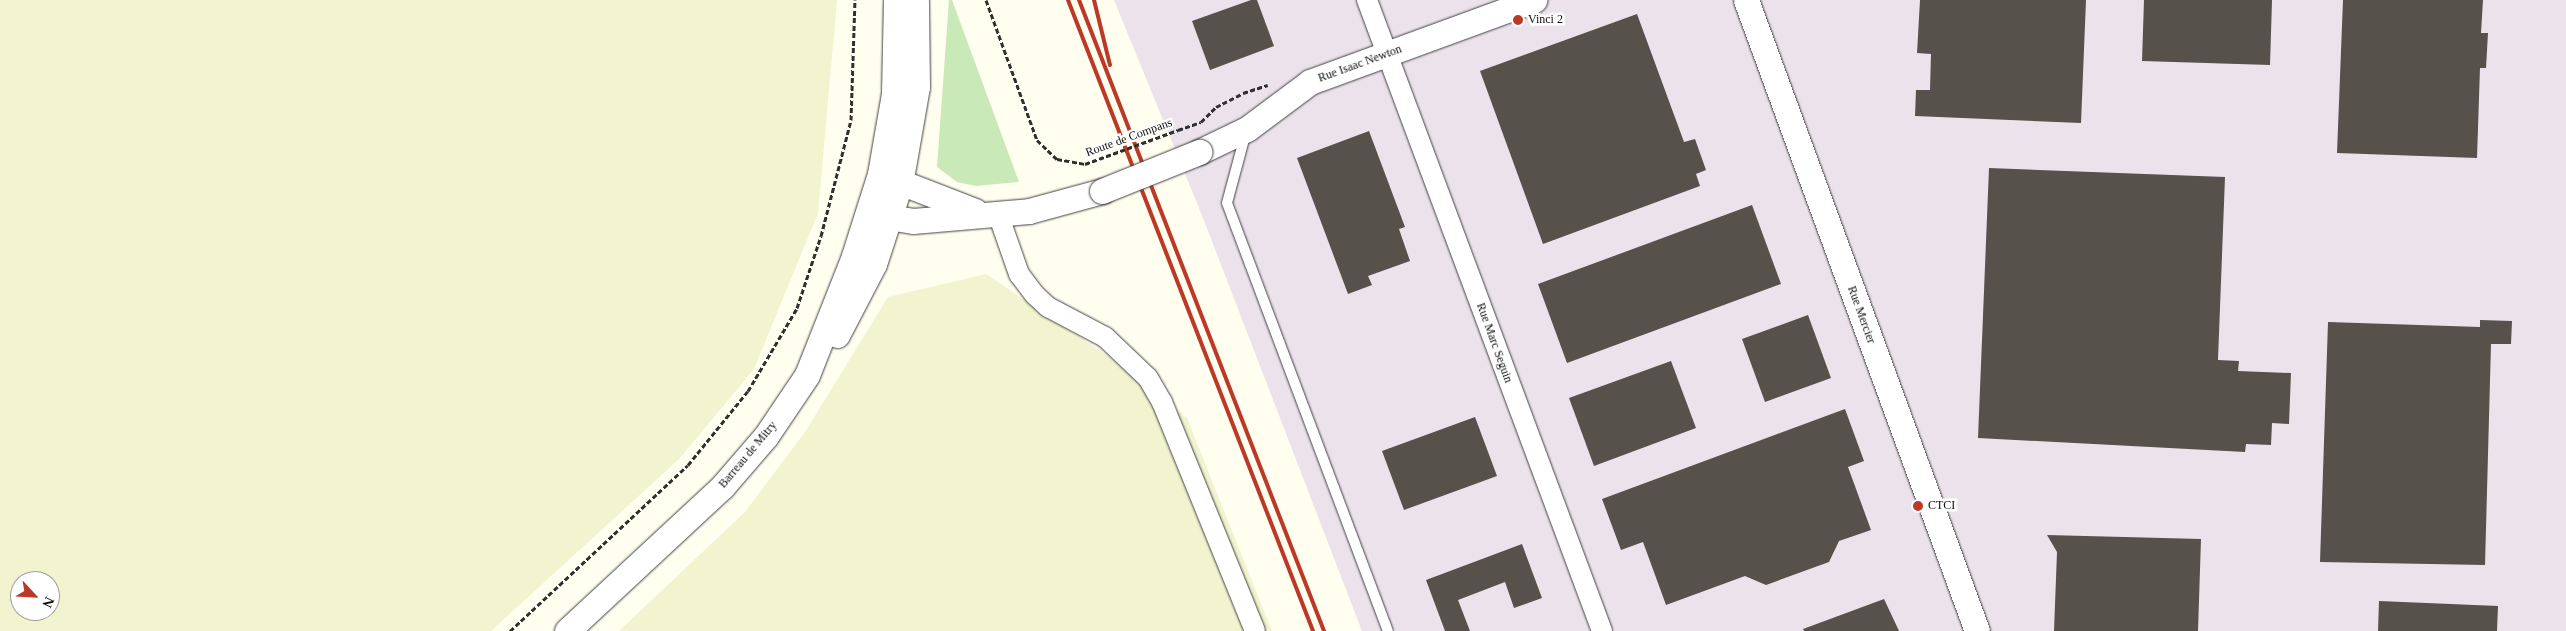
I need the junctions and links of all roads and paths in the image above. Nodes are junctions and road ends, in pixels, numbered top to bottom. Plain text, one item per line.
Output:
1 (854, 0) edge
2 (896, 0) edge
3 (916, 0) edge
4 (986, 0) edge
5 (1367, 0) edge
6 (1534, 0) edge
7 (1746, 0) edge
8 (1388, 54) junction
9 (1277, 82) dead end
10 (1247, 129) junction
11 (890, 179) junction
12 (990, 214) junction
13 (879, 216) junction
14 (510, 631) edge
15 (567, 631) edge
16 (1255, 631) edge
17 (1388, 631) edge
18 (1602, 631) edge
19 (1977, 631) edge

1 - 14 path
2 - 11 street
3 - 11 street
4 - 9 path, Route de Compans, bridge
5 - 8 street, Rue Marc Seguin
6 - 8 street, Rue Isaac Newton
7 - 19 street, Rue Mercier
8 - 10 street, Rue Isaac Newton
8 - 18 street, Rue Marc Seguin
10 - 12 street, Rue Isaac Newton, bridge
10 - 17 lane
11 - 12 street
11 - 13 street, Barreau de Mitry
12 - 13 street, Rue Isaac Newton
12 - 16 street
13 - 15 street, Barreau de Mitry

